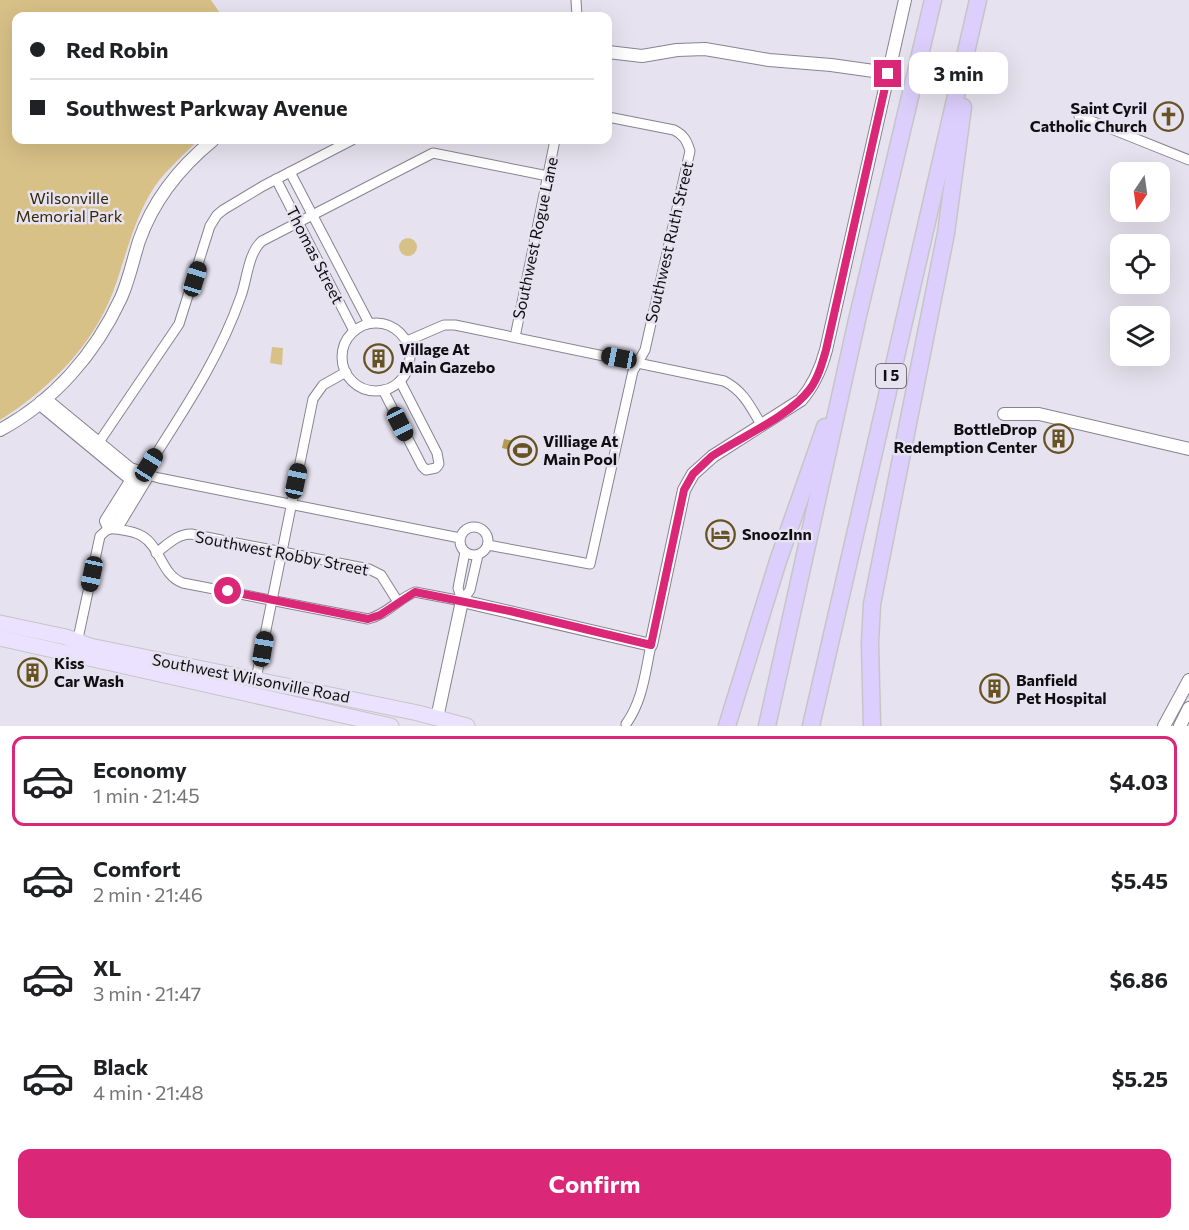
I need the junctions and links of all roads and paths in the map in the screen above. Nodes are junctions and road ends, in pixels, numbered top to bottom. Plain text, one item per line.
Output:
1 (905, 0) edge
2 (933, 0) edge
3 (978, 0) edge
4 (972, 26) junction
5 (612, 52) edge
6 (888, 74) junction
7 (1079, 116) dead end
8 (612, 118) edge
9 (209, 144) edge
10 (344, 144) edge
11 (554, 144) edge
12 (1189, 160) edge
13 (290, 172) junction
14 (548, 176) junction
15 (276, 179) junction
16 (312, 214) junction
17 (298, 222) junction
18 (369, 323) junction
19 (354, 331) junction
20 (515, 337) junction
21 (407, 341) junction
22 (849, 358) junction
23 (638, 362) junction
24 (345, 372) junction
25 (400, 381) junction
26 (383, 390) junction
27 (41, 402) junction
28 (1004, 414) dead end
29 (762, 426) junction
30 (0, 430) edge
31 (96, 446) junction
32 (1189, 449) edge
33 (145, 474) junction
34 (291, 503) junction
35 (109, 528) junction
36 (460, 537) junction
37 (488, 545) junction
38 (281, 552) junction
39 (465, 552) junction
40 (156, 553) junction
41 (478, 555) junction
42 (272, 600) junction
43 (462, 601) junction
44 (398, 602) junction
45 (0, 623) edge
46 (0, 638) edge
47 (651, 645) junction
48 (76, 648) junction
49 (256, 679) junction
50 (1189, 680) edge
51 (1189, 708) edge
52 (437, 718) junction
53 (626, 724) dead end
54 (390, 726) edge
55 (467, 726) edge
56 (727, 726) edge
57 (768, 726) edge
58 (811, 726) edge
59 (872, 726) edge
60 (1164, 726) edge
61 (1180, 726) edge

1 - 6 street
2 - 22 highway
3 - 4 highway, I 5
4 - 58 highway, I 5
4 - 59 highway, I 5
5 - 6 street
6 - 29 street
7 - 12 street
8 - 23 street, Southwest Ruth Street
9 - 27 street
10 - 13 street
11 - 14 street, Southwest Rogue Lane
13 - 15 street
13 - 16 street, Thomas Street
14 - 16 street
14 - 20 street, Southwest Rogue Lane
15 - 17 street, Thomas Street
15 - 31 street
16 - 17 street
16 - 18 street, Thomas Street
17 - 19 street, Thomas Street
17 - 33 street
18 - 19 street
18 - 21 street
19 - 24 street
20 - 21 street
20 - 23 street
21 - 25 street
22 - 56 highway
22 - 57 highway
23 - 29 street
23 - 37 street, Southwest Ruth Street
24 - 26 street
24 - 34 street
25 - 26 street
25 - 26 street
27 - 30 street
27 - 31 street
28 - 32 street
29 - 47 street
31 - 33 street
33 - 34 street
33 - 35 street
34 - 36 street
34 - 38 street
35 - 40 street
35 - 48 street
36 - 37 street
36 - 39 street
37 - 41 street
38 - 40 street, Southwest Robby Street
38 - 42 street
38 - 44 street, Southwest Robby Street
39 - 41 street
39 - 43 street
40 - 42 street
41 - 43 street
42 - 44 street
42 - 49 street
43 - 44 street
43 - 47 street
43 - 52 street
45 - 48 main road, Southwest Wilsonville Road
46 - 48 main road, Southwest Wilsonville Road
47 - 53 street
48 - 49 main road, Southwest Wilsonville Road
48 - 54 main road, Southwest Wilsonville Road
49 - 52 main road, Southwest Wilsonville Road
50 - 60 street
51 - 61 street
52 - 55 main road, Southwest Wilsonville Road

